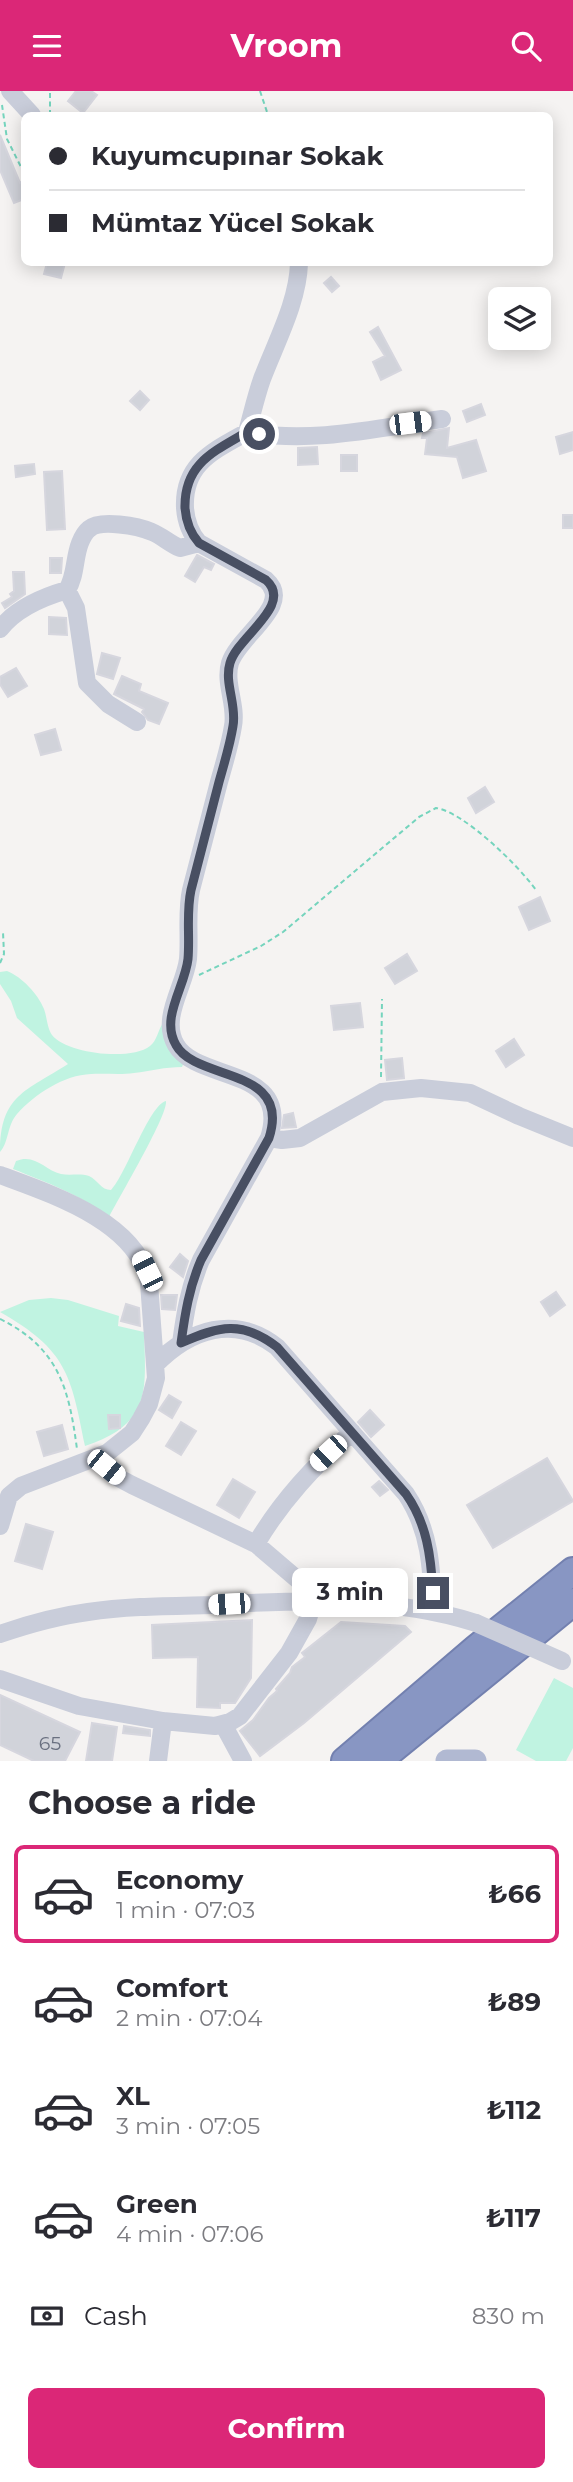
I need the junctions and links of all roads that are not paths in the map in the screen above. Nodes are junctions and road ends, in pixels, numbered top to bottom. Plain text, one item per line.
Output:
1 (6, 97) edge
2 (28, 112) edge
3 (299, 266) edge
4 (442, 419) dead end
5 (247, 432) junction
6 (199, 543) junction
7 (67, 590) junction
8 (0, 628) edge
9 (137, 722) dead end
10 (573, 1137) edge
11 (269, 1138) junction
12 (0, 1175) edge
13 (181, 1343) junction
14 (155, 1365) junction
15 (352, 1432) junction
16 (96, 1458) junction
17 (5, 1492) edge
18 (0, 1526) edge
19 (256, 1544) junction
20 (573, 1570) edge
21 (313, 1602) junction
22 (573, 1602) edge
23 (433, 1612) junction
24 (0, 1634) edge
25 (567, 1663) edge
26 (0, 1679) edge
27 (163, 1721) junction
28 (223, 1724) junction
29 (158, 1761) edge
30 (243, 1761) edge
31 (345, 1761) edge
32 (378, 1761) edge
33 (447, 1761) edge
34 (475, 1761) edge

1 - 2 street
3 - 5 street
4 - 5 street
5 - 6 street
6 - 7 street
6 - 11 street
7 - 8 street
7 - 9 street
10 - 11 street
11 - 13 street
12 - 14 street
13 - 14 street
13 - 15 street
14 - 16 street
15 - 19 street
15 - 23 street
16 - 17 street
16 - 19 street
17 - 18 street
19 - 21 street
20 - 31 highway
21 - 23 street
21 - 24 street
21 - 28 street
22 - 32 highway
23 - 25 street, bridge
26 - 27 street
27 - 28 street
27 - 29 street
28 - 30 street
33 - 34 main road

